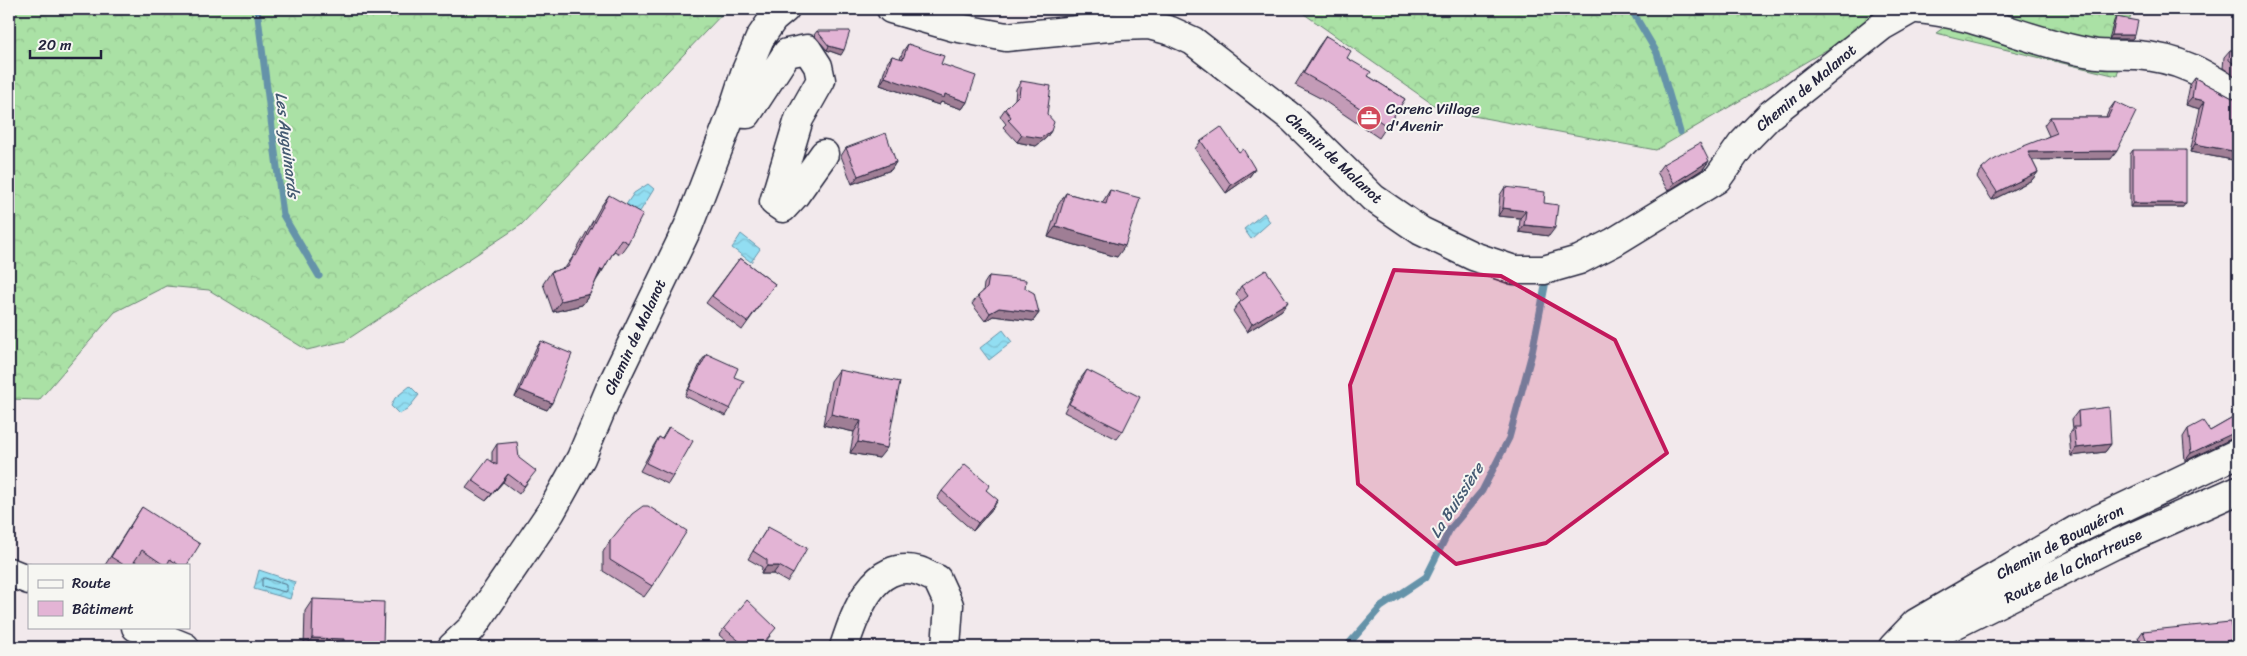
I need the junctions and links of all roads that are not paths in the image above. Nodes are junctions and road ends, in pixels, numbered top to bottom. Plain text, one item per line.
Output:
1 (785, 9) edge
2 (891, 9) edge
3 (1912, 9) edge
4 (1918, 9) edge
5 (2238, 95) edge
6 (732, 113) junction
7 (824, 154) dead end
8 (2238, 453) edge
9 (2238, 490) edge
10 (9, 572) edge
11 (28, 580) edge
12 (138, 628) edge
13 (185, 647) edge
14 (452, 647) edge
15 (844, 647) edge
16 (946, 647) edge
17 (1893, 647) edge
18 (1910, 647) edge

1 - 6 street, Chemin de Malanot
2 - 3 street, Chemin de Malanot
4 - 5 street
6 - 7 street
6 - 14 street, Chemin de Malanot
8 - 17 street, Chemin de Bouquéron
9 - 18 street, Route de la Chartreuse
10 - 11 street
12 - 13 street
15 - 16 street

